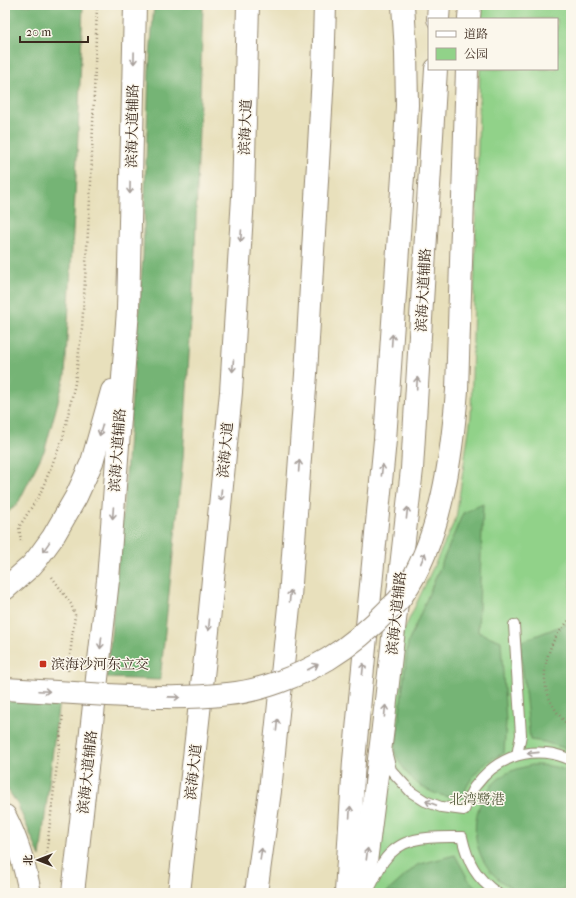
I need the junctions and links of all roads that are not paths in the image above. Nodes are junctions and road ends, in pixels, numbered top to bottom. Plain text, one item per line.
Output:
1 (135, 5) edge
2 (248, 5) edge
3 (325, 5) edge
4 (403, 5) edge
5 (439, 5) edge
6 (470, 5) edge
7 (438, 18) edge
8 (469, 18) edge
9 (436, 70) edge
10 (467, 70) edge
11 (128, 310) junction
12 (5, 589) edge
13 (514, 625) dead end
14 (5, 689) edge
15 (382, 736) junction
16 (517, 755) junction
17 (571, 760) edge
18 (5, 816) edge
19 (30, 893) edge
20 (73, 893) edge
21 (179, 893) edge
22 (256, 893) edge
23 (346, 893) edge
24 (362, 893) edge
25 (368, 893) edge
26 (497, 893) edge

1 -> 11 main road, 滨海大道辅路
2 -> 21 main road, 滨海大道
22 -> 3 main road
23 -> 4 main road
5 - 7 main road
6 - 8 main road
15 -> 9 main road, 滨海大道辅路
14 -> 10 main road, bridge
11 -> 12 main road
11 -> 20 main road, 滨海大道辅路
13 - 16 lane
16 -> 15 lane
24 -> 15 main road, 滨海大道辅路
17 -> 16 lane
18 - 19 main road
25 - 26 lane

